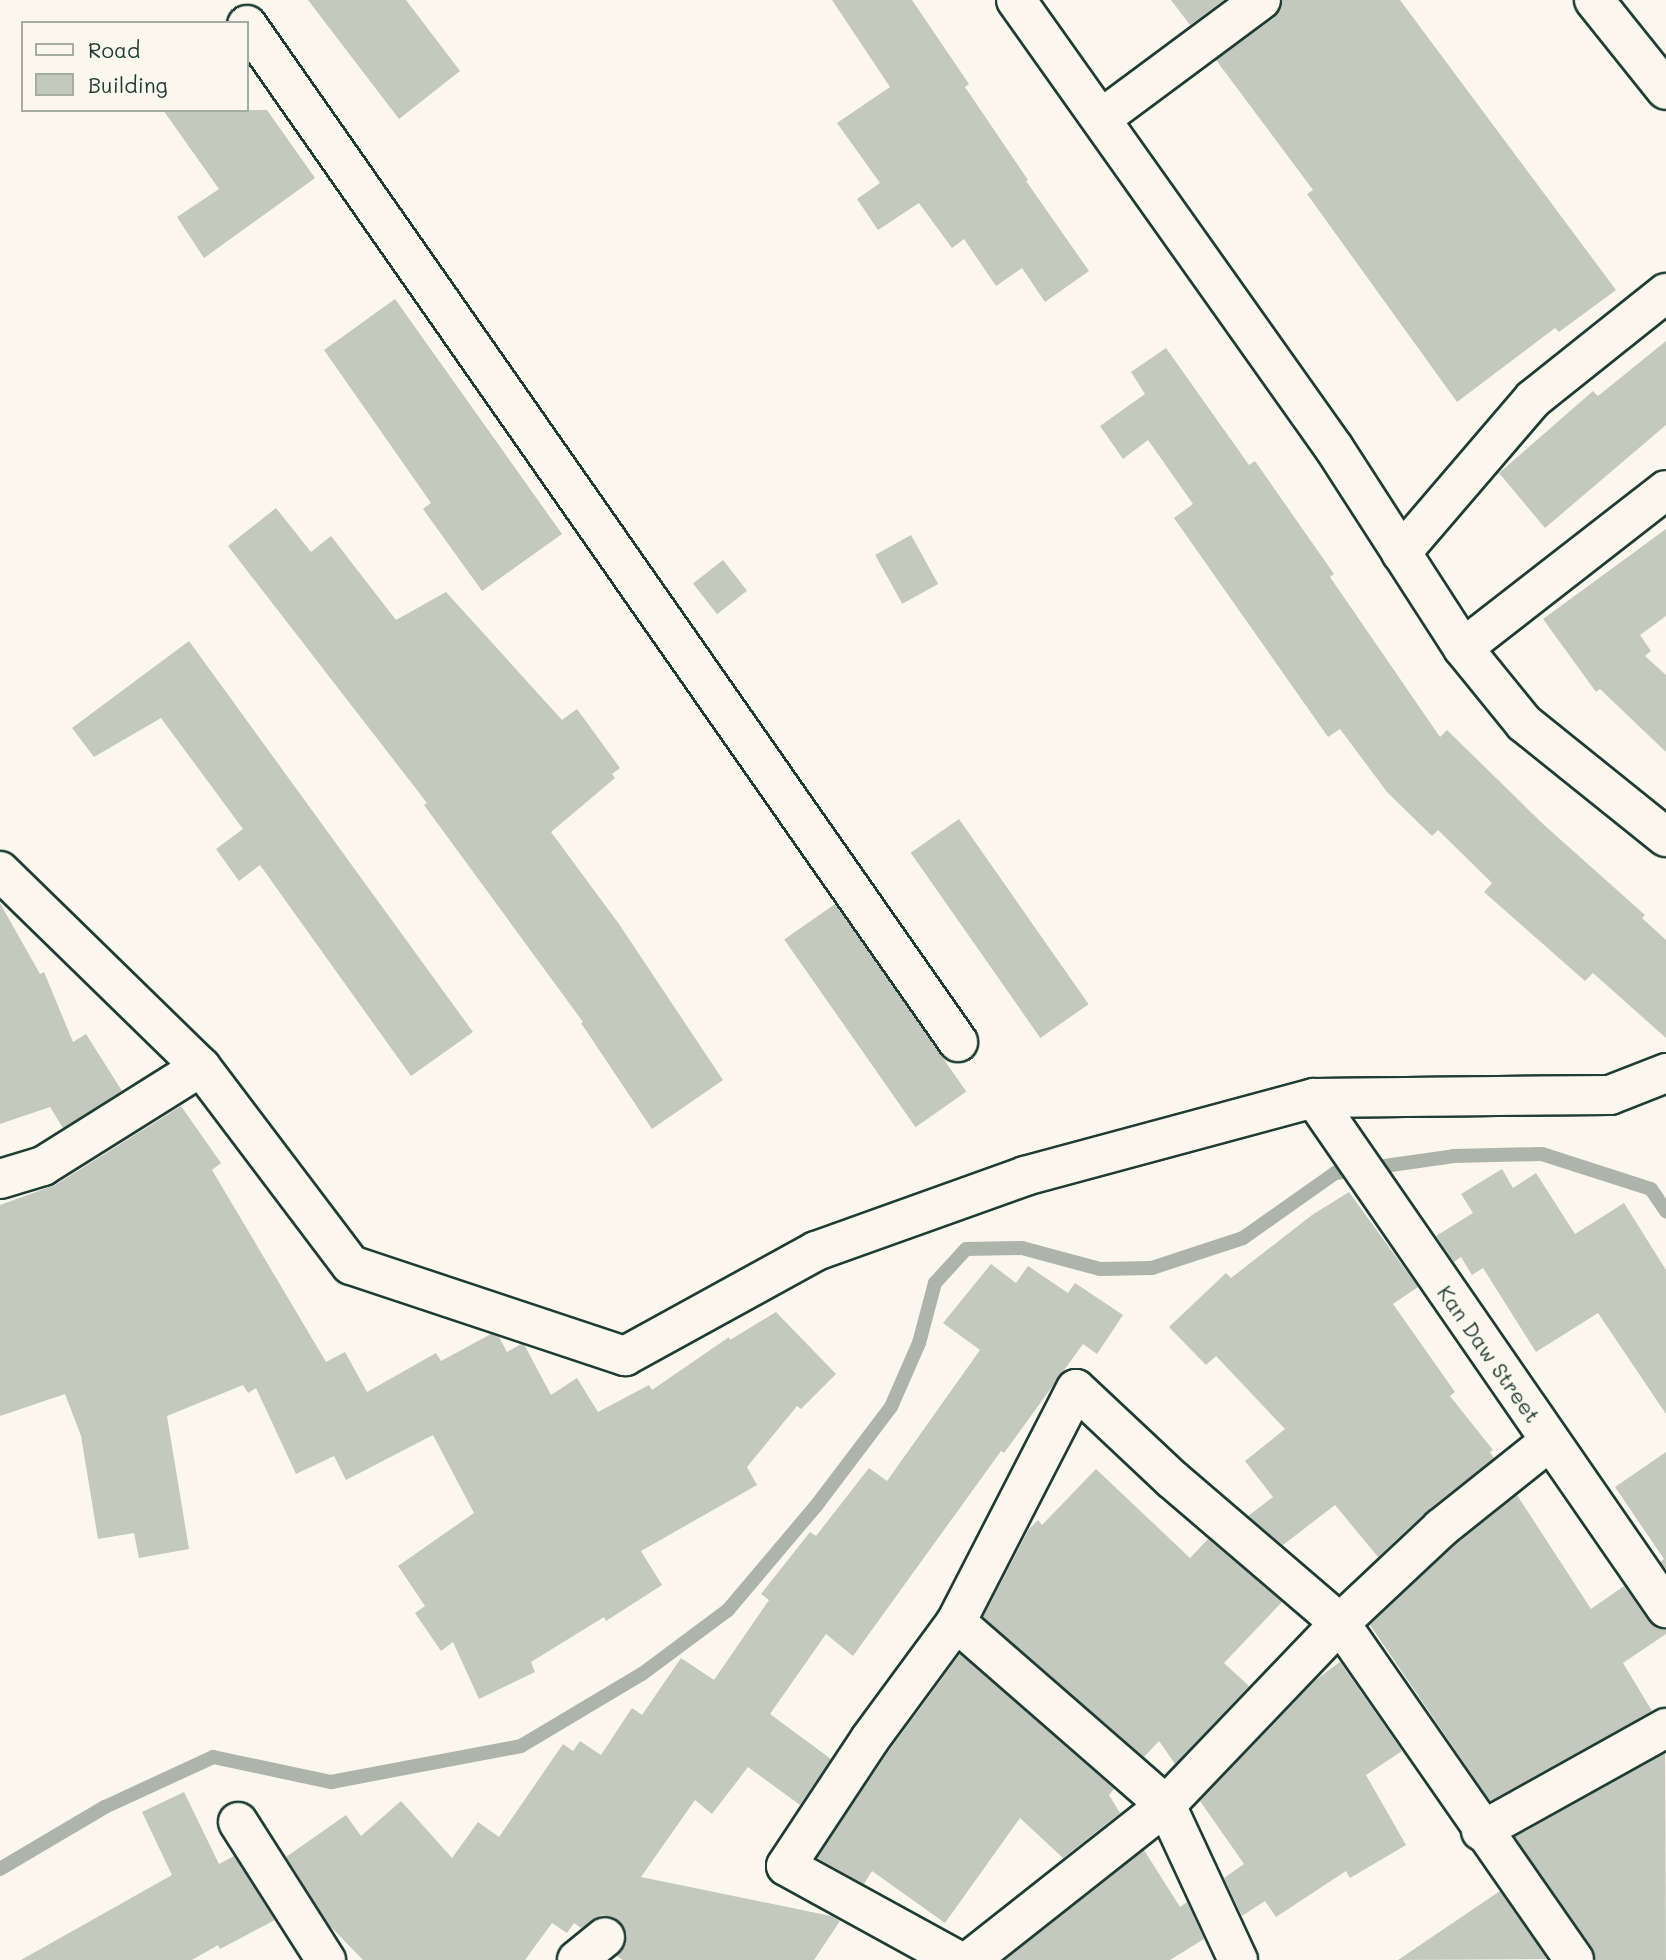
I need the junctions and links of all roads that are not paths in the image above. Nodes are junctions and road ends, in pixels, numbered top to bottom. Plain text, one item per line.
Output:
1 (229, 0) edge
2 (1016, 0) edge
3 (1261, 0) edge
4 (1594, 0) edge
5 (244, 21) edge
6 (248, 27) edge
7 (1666, 90) edge
8 (1102, 118) junction
9 (1666, 293) edge
10 (1666, 490) edge
11 (1401, 553) junction
12 (1463, 648) junction
13 (1666, 837) edge
14 (0, 871) edge
15 (958, 1042) dead end
16 (201, 1067) junction
17 (1666, 1073) edge
18 (1314, 1098) junction
19 (0, 1179) edge
20 (1550, 1441) junction
21 (1666, 1608) edge
22 (956, 1622) junction
23 (1340, 1623) junction
24 (1666, 1728) edge
25 (1166, 1805) junction
26 (238, 1822) dead end
27 (1481, 1831) junction
28 (991, 1952) edge
29 (326, 1960) edge
30 (957, 1960) edge
31 (1238, 1960) edge
32 (1574, 1960) edge

1 - 5 street
2 - 8 street
3 - 8 street
4 - 7 street
6 - 15 street
8 - 11 street
9 - 11 street
10 - 12 street
11 - 12 street
12 - 13 street
14 - 16 street
16 - 18 street
16 - 19 street
17 - 18 street
18 - 20 street, Kan Daw Street
20 - 21 street, Kan Daw Street
20 - 23 street
22 - 23 street
22 - 25 street
22 - 30 street
23 - 25 street
23 - 27 street
24 - 27 street
25 - 28 street
25 - 31 street
26 - 29 street
27 - 32 street

